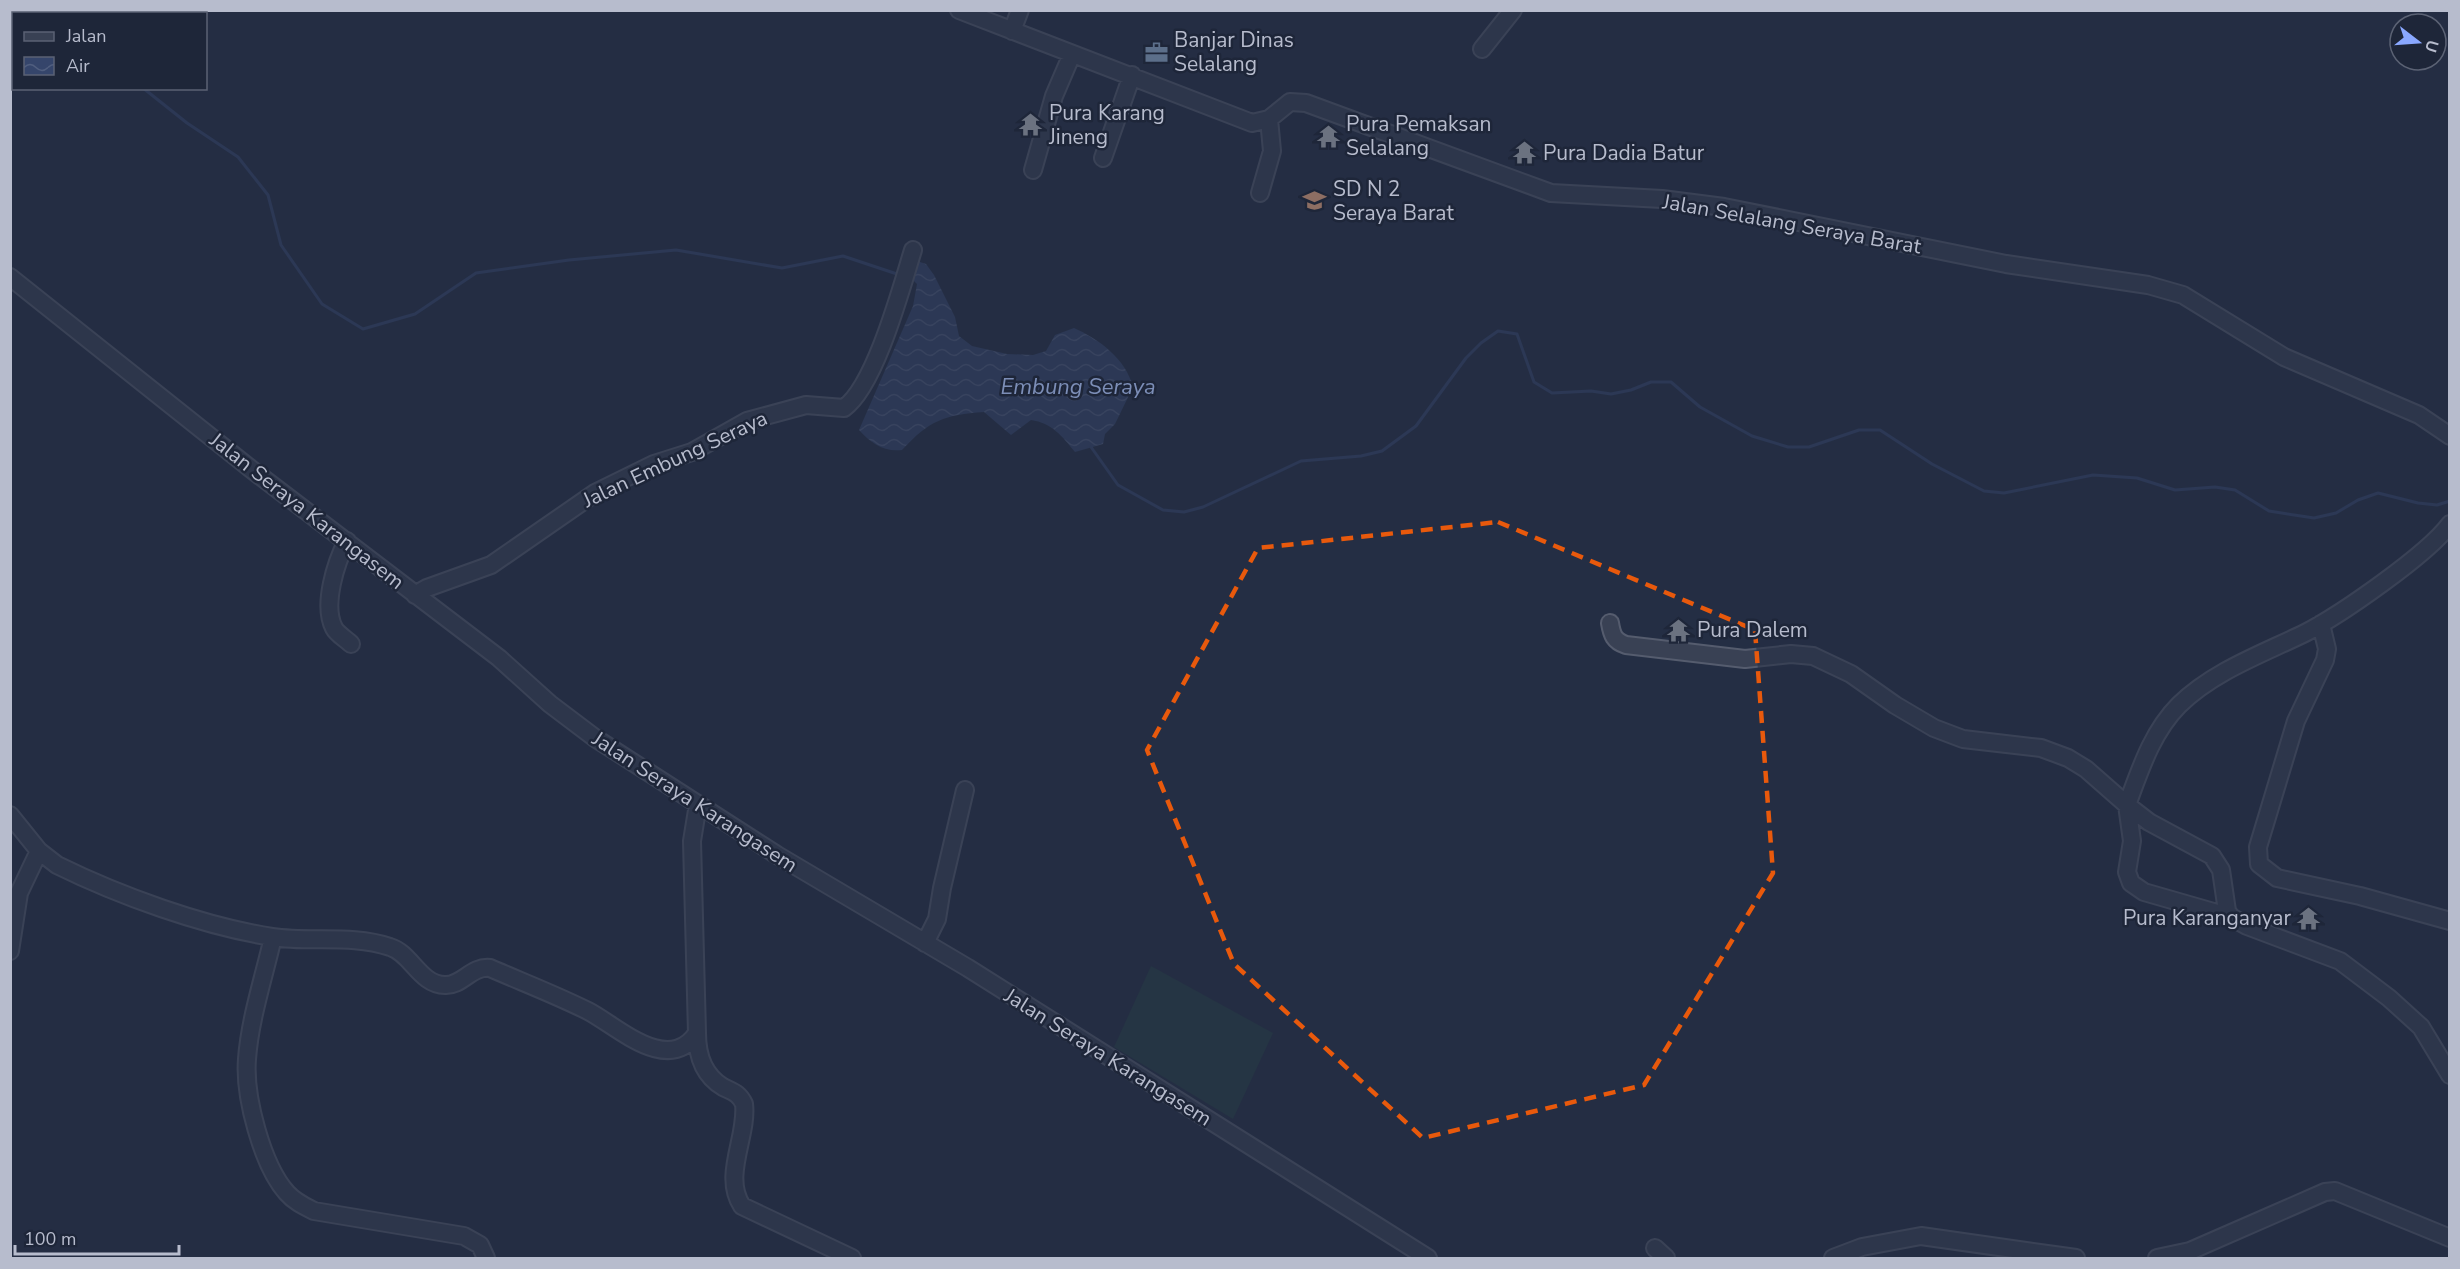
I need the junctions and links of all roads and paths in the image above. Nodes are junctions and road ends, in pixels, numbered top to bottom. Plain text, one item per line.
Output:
1 (958, 10) edge
2 (1020, 10) edge
3 (1514, 10) edge
4 (1012, 31) junction
5 (1482, 49) dead end
6 (1072, 54) junction
7 (1132, 75) junction
8 (1269, 119) junction
9 (1103, 158) dead end
10 (1033, 170) dead end
11 (1260, 193) dead end
12 (912, 250) dead end
13 (10, 277) edge
14 (2450, 436) edge
15 (2450, 524) edge
16 (346, 541) junction
17 (415, 595) junction
18 (1610, 623) dead end
19 (2321, 624) junction
20 (351, 644) dead end
21 (965, 790) dead end
22 (698, 804) junction
23 (2127, 805) junction
24 (10, 815) edge
25 (39, 851) junction
26 (2231, 917) junction
27 (2450, 921) edge
28 (273, 937) junction
29 (925, 943) junction
30 (10, 951) edge
31 (697, 1033) junction
32 (2450, 1075) edge
33 (2450, 1238) edge
34 (486, 1258) edge
35 (852, 1258) edge
36 (1428, 1258) edge
37 (1833, 1258) edge
38 (2076, 1258) edge
39 (2157, 1258) edge

1 - 4 street
2 - 4 street
3 - 5 street
4 - 6 street
6 - 7 street
6 - 10 street
7 - 8 street
7 - 9 street
8 - 11 street
8 - 14 street, Jalan Selalang Seraya Barat
12 - 17 street, Jalan Embung Seraya
13 - 16 street, Jalan Seraya Karangasem
15 - 19 street
16 - 17 street, Jalan Seraya Karangasem
16 - 20 street
17 - 22 street, Jalan Seraya Karangasem
18 - 23 street
19 - 23 street
19 - 27 street
21 - 29 street
22 - 29 street, Jalan Seraya Karangasem
22 - 31 street
23 - 26 street
23 - 26 street
24 - 25 street
25 - 28 street
25 - 30 street
26 - 32 street
28 - 31 street
28 - 34 street
29 - 36 street, Jalan Seraya Karangasem
31 - 35 street
33 - 39 street
37 - 38 street

